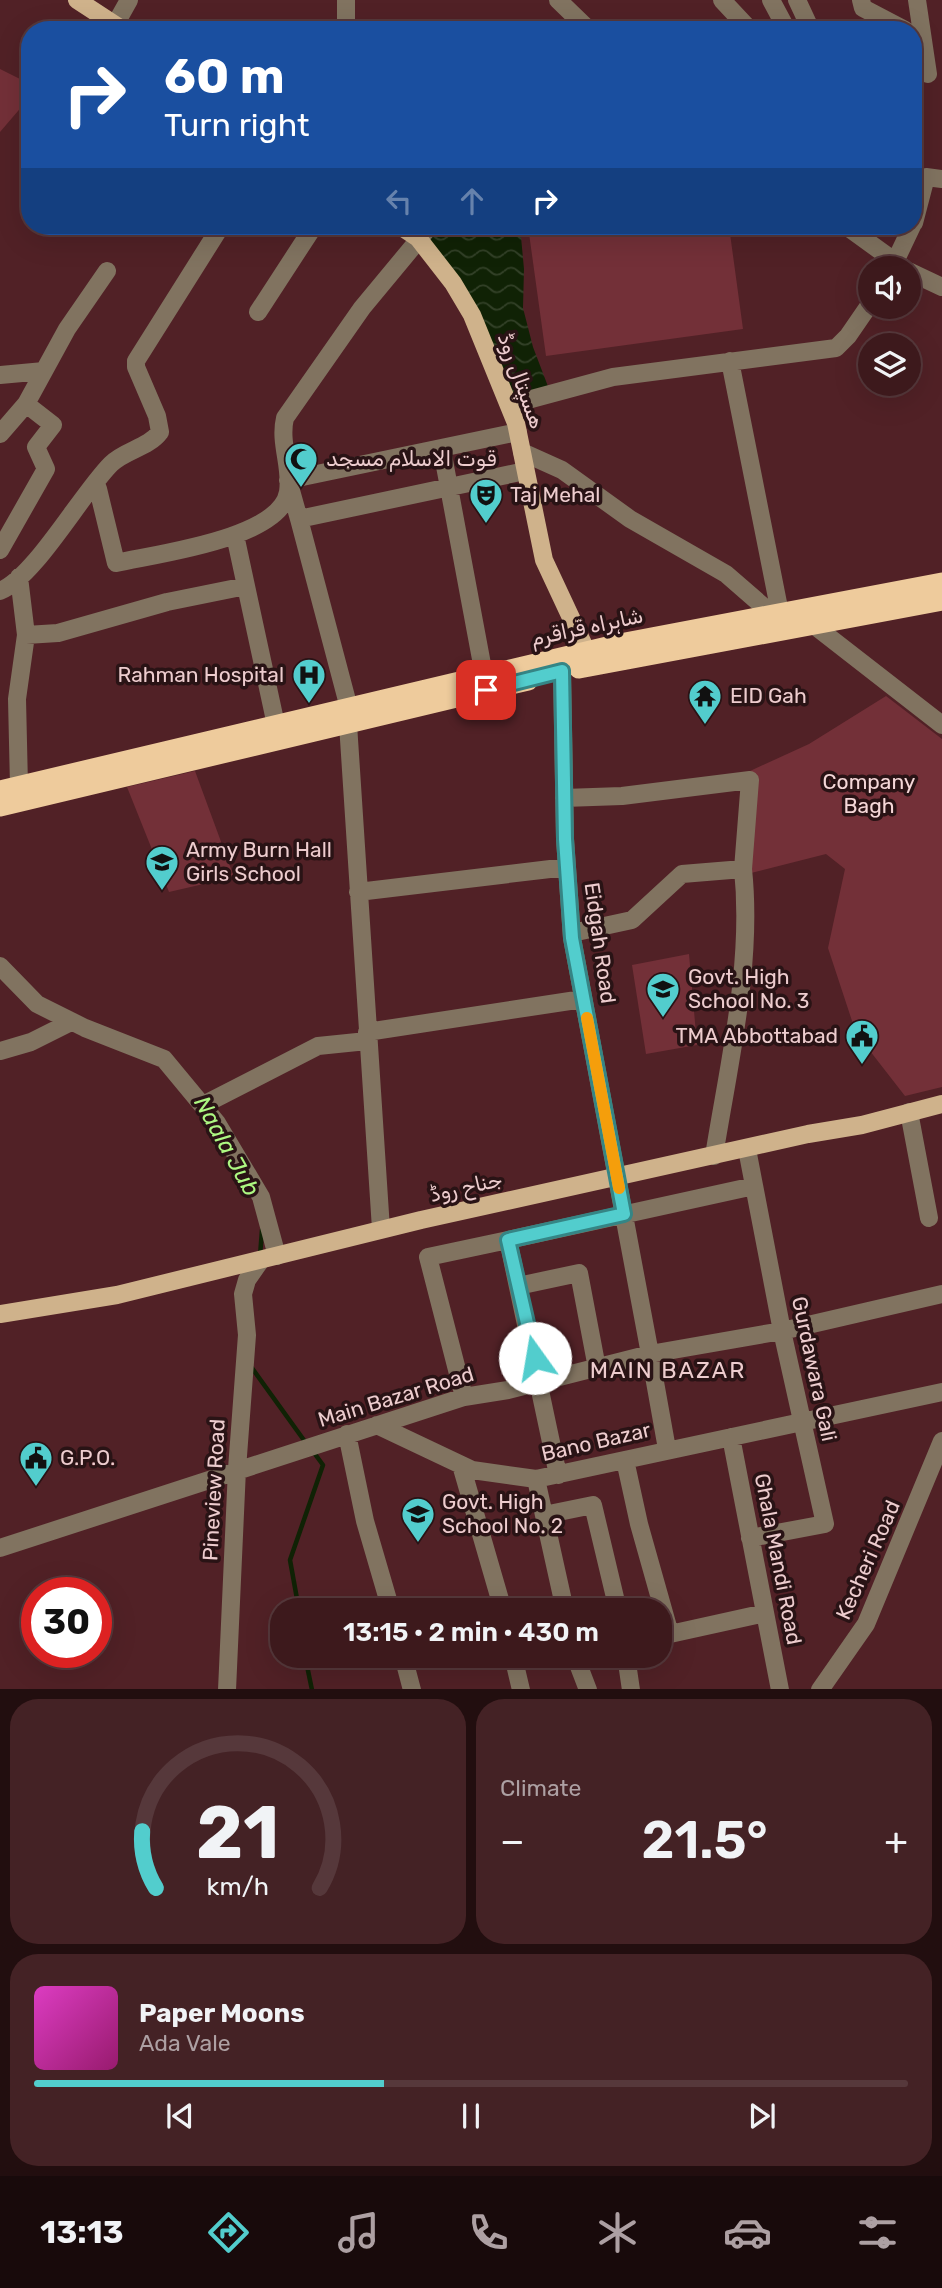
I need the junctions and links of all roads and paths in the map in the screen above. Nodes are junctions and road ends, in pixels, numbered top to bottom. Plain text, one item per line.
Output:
1 (76, 0) edge
2 (128, 0) edge
3 (346, 0) edge
4 (558, 0) edge
5 (722, 0) edge
6 (771, 0) edge
7 (797, 0) edge
8 (861, 0) edge
9 (917, 0) edge
10 (109, 21) edge
11 (121, 21) edge
12 (346, 21) edge
13 (580, 21) edge
14 (742, 21) edge
15 (782, 21) edge
16 (807, 21) edge
17 (888, 21) edge
18 (918, 21) edge
19 (922, 51) edge
20 (922, 71) edge
21 (942, 179) edge
22 (922, 192) edge
23 (214, 235) edge
24 (308, 235) edge
25 (422, 235) edge
26 (426, 235) edge
27 (858, 235) edge
28 (910, 235) edge
29 (886, 256) edge
30 (903, 256) edge
31 (107, 271) dead end
32 (921, 277) edge
33 (942, 287) edge
34 (258, 312) dead end
35 (859, 319) edge
36 (730, 361) junction
37 (44, 371) junction
38 (0, 375) edge
39 (26, 404) junction
40 (509, 405) junction
41 (518, 432) junction
42 (0, 434) edge
43 (442, 450) junction
44 (522, 452) junction
45 (525, 471) junction
46 (288, 480) junction
47 (93, 486) junction
48 (449, 486) junction
49 (299, 519) junction
50 (229, 536) junction
51 (0, 550) edge
52 (19, 577) junction
53 (942, 583) edge
54 (246, 586) junction
55 (0, 592) edge
56 (942, 600) edge
57 (776, 614) junction
58 (811, 623) junction
59 (26, 635) junction
60 (587, 652) junction
61 (562, 671) junction
62 (484, 675) junction
63 (348, 716) junction
64 (276, 725) junction
65 (942, 726) edge
66 (9, 788) edge
67 (564, 798) junction
68 (0, 806) edge
69 (567, 867) junction
70 (743, 869) junction
71 (358, 892) junction
72 (572, 933) junction
73 (0, 965) edge
74 (583, 999) junction
75 (71, 1021) junction
76 (367, 1036) junction
77 (0, 1051) edge
78 (942, 1104) edge
79 (202, 1105) junction
80 (909, 1112) junction
81 (747, 1149) junction
82 (714, 1156) junction
83 (616, 1176) junction
84 (754, 1186) junction
85 (624, 1214) junction
86 (929, 1218) dead end
87 (382, 1229) junction
88 (508, 1240) junction
89 (269, 1258) junction
90 (219, 1271) junction
91 (518, 1286) junction
92 (243, 1294) junction
93 (942, 1294) edge
94 (0, 1314) edge
95 (782, 1331) junction
96 (650, 1354) junction
97 (597, 1368) junction
98 (541, 1382) junction
99 (942, 1392) edge
100 (464, 1397) junction
101 (803, 1422) junction
102 (377, 1424) junction
103 (347, 1434) junction
104 (731, 1437) junction
105 (942, 1441) edge
106 (667, 1449) junction
107 (625, 1460) junction
108 (461, 1465) junction
109 (237, 1469) junction
110 (558, 1475) junction
111 (536, 1479) junction
112 (942, 1490) edge
113 (920, 1500) junction
114 (544, 1515) junction
115 (750, 1538) junction
116 (0, 1548) edge
117 (387, 1598) edge
118 (499, 1598) edge
119 (562, 1598) edge
120 (615, 1598) edge
121 (765, 1613) junction
122 (406, 1668) edge
123 (516, 1668) edge
124 (580, 1668) edge
125 (628, 1668) edge
126 (227, 1689) edge
127 (412, 1689) edge
128 (521, 1689) edge
129 (588, 1689) edge
130 (631, 1689) edge
131 (780, 1689) edge
132 (820, 1689) edge

1 - 10 main road
2 - 11 street
3 - 12 street
4 - 13 street
5 - 14 street
6 - 15 street
7 - 16 street
8 - 17 street
9 - 18 street
19 - 20 street
21 - 22 street
23 - 47 street
24 - 34 street
25 - 46 street
26 - 40 main road, ھسپتال روڈ
27 - 29 street
28 - 30 street
31 - 37 street
32 - 33 street
35 - 36 street
36 - 40 street
36 - 57 street
37 - 38 street
37 - 39 street
39 - 42 street
39 - 51 street
40 - 41 main road, ھسپتال روڈ
41 - 43 street
41 - 44 main road, ھسپتال روڈ
43 - 46 street
43 - 48 street
44 - 45 main road, ھسپتال روڈ
44 - 57 street
45 - 48 street
45 - 60 main road, ھسپتال روڈ
46 - 49 street
46 - 50 street
47 - 50 street
47 - 52 street
48 - 49 street
48 - 62 street
49 - 63 street
50 - 54 street
52 - 55 street
52 - 59 street
53 - 57 highway, شاہراہ قراقرم
54 - 59 street
54 - 64 street
56 - 58 highway, شاہراہ قراقرم
57 - 60 highway, شاہراہ قراقرم
58 - 61 highway, شاہراہ قراقرم
58 - 65 street
59 - 66 street
60 - 62 highway, شاہراہ قراقرم
61 - 63 highway, شاہراہ قراقرم
61 - 67 street, Eidgah Road
62 - 63 highway, شاہراہ قراقرم
63 - 64 highway, شاہراہ قراقرم
63 - 68 highway, شاہراہ قراقرم
63 - 71 street
64 - 66 highway, شاہراہ قراقرم
67 - 69 street, Eidgah Road
67 - 70 street
69 - 71 street
69 - 72 street, Eidgah Road
70 - 72 street
70 - 82 street
71 - 76 street
72 - 74 street, Eidgah Road
73 - 75 street
74 - 76 street
74 - 83 street, Eidgah Road
75 - 77 street
75 - 79 street
76 - 79 street
76 - 87 street
78 - 80 main road, جناح روڈ
79 - 89 street
80 - 81 main road, جناح روڈ
80 - 86 street
81 - 82 main road, جناح روڈ
81 - 84 street, Gurdawara Gali
82 - 83 main road, جناح روڈ
83 - 85 street
83 - 87 main road, جناح روڈ
84 - 85 street
84 - 95 street, Gurdawara Gali
85 - 88 street
85 - 96 street
87 - 89 main road, جناح روڈ
88 - 91 street
88 - 100 street
89 - 90 main road, جناح روڈ
89 - 92 street
90 - 92 street
90 - 94 main road, جناح روڈ
91 - 97 street
91 - 98 street
92 - 109 street, Pineview Road
93 - 95 street, Main Bazar Road
95 - 96 street, Main Bazar Road
95 - 101 street, Gurdawara Gali
96 - 97 street, Main Bazar Road
96 - 106 street
97 - 98 street, Main Bazar Road
98 - 100 street, Main Bazar Road
98 - 110 street
99 - 101 street, Bano Bazar
100 - 102 street, Main Bazar Road
101 - 104 street, Bano Bazar
101 - 115 street, Gurdawara Gali
102 - 103 street, Main Bazar Road
102 - 108 street
103 - 109 street, Main Bazar Road
103 - 117 street
104 - 106 street, Bano Bazar
104 - 115 street, Ghala Mandi Road
105 - 113 street, Kecheri Road
106 - 107 street, Bano Bazar
107 - 110 street, Bano Bazar
107 - 121 street
108 - 111 street
108 - 118 street
109 - 116 street, Main Bazar Road
109 - 126 street, Pineview Road
110 - 111 street, Bano Bazar
111 - 114 street
112 - 113 street
113 - 132 street, Kecheri Road
114 - 119 street
114 - 120 street
115 - 121 street, Ghala Mandi Road
121 - 131 street, Ghala Mandi Road
122 - 127 street
123 - 128 street
124 - 129 street
125 - 130 street

